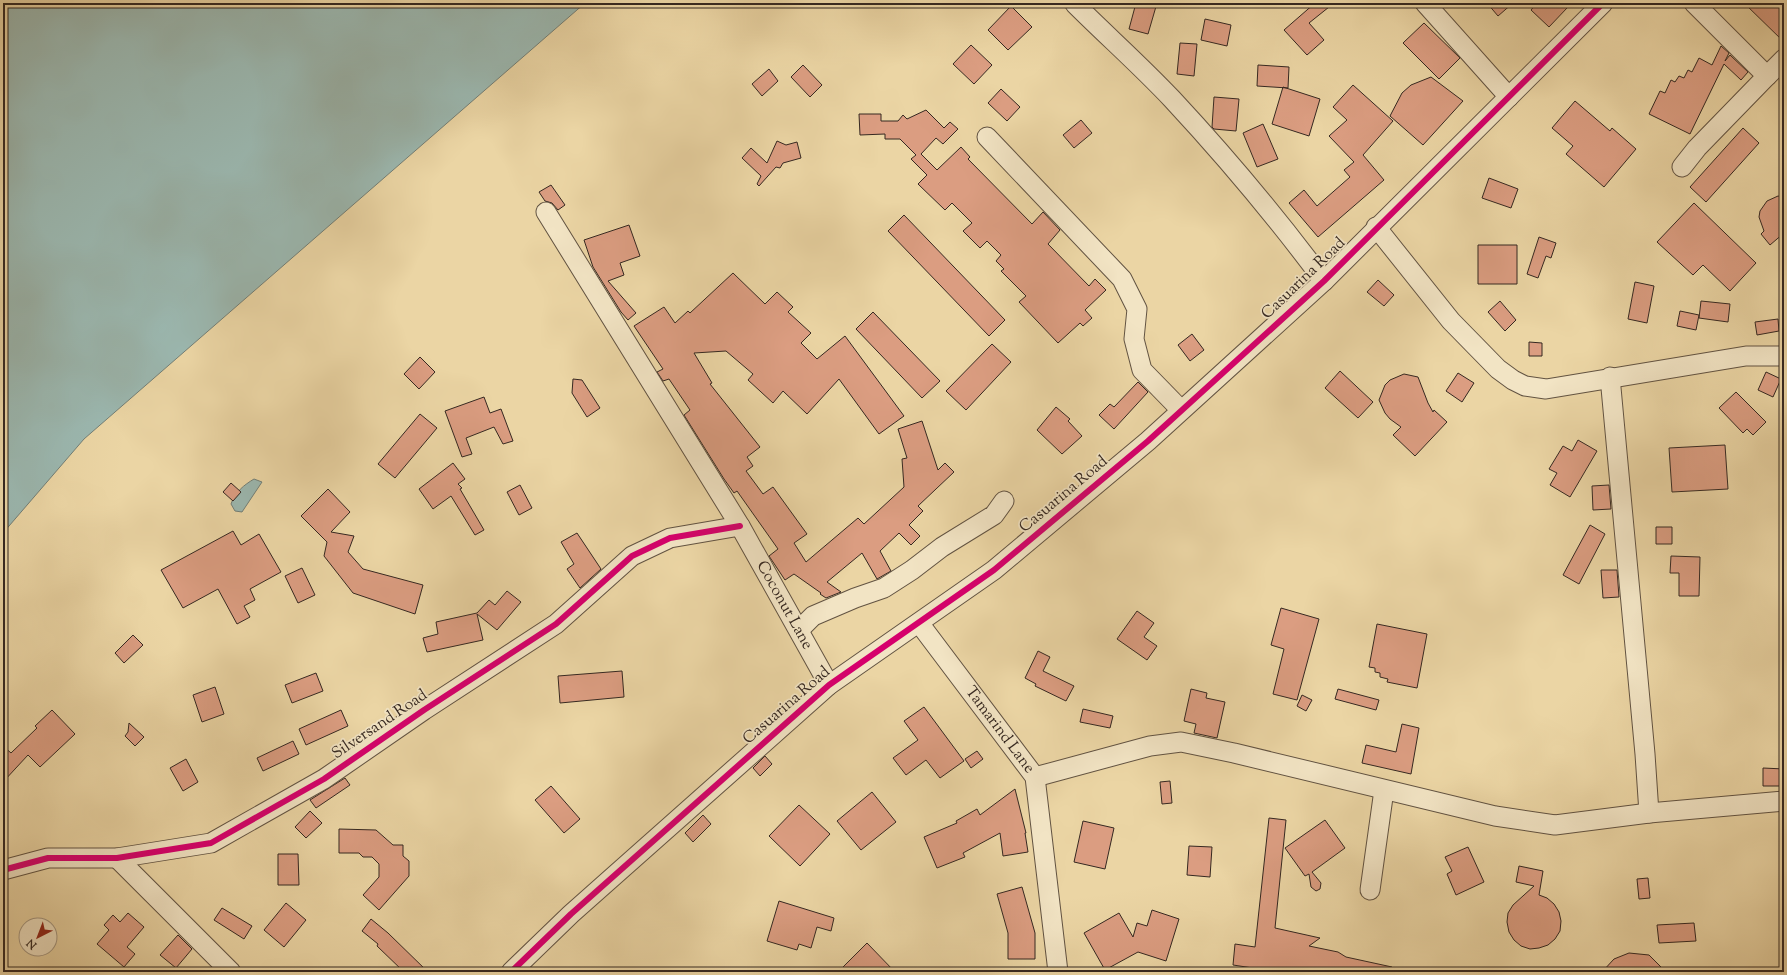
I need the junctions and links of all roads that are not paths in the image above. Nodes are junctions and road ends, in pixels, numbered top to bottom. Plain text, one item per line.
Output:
1 (1425, 3) edge
2 (1603, 3) edge
3 (1694, 3) edge
4 (1075, 4) edge
5 (1784, 60) edge
6 (1767, 76) junction
7 (1509, 97) junction
8 (987, 137) dead end
9 (1682, 166) dead end
10 (546, 212) dead end
11 (1376, 227) junction
12 (1324, 281) junction
13 (1784, 356) edge
14 (1610, 377) junction
15 (1181, 410) junction
16 (1004, 501) dead end
17 (740, 526) junction
18 (918, 623) junction
19 (799, 630) junction
20 (829, 685) junction
21 (1035, 777) junction
22 (1384, 790) junction
23 (1784, 801) edge
24 (1649, 814) junction
25 (117, 858) junction
26 (3, 870) edge
27 (1370, 890) dead end
28 (231, 972) edge
29 (511, 972) edge
30 (1058, 972) edge

1 - 7 street
2 - 7 street, Casuarina Road
3 - 6 street
4 - 12 street
5 - 6 street
6 - 9 street
7 - 11 street, Casuarina Road
8 - 15 street
10 - 17 street, Coconut Lane
11 - 12 street, Casuarina Road
11 - 14 street
12 - 15 street, Casuarina Road
13 - 14 street
14 - 24 street
15 - 18 street, Casuarina Road
16 - 19 street
17 - 19 street, Coconut Lane
17 - 25 street, Silversand Road
18 - 20 street, Casuarina Road
18 - 21 street, Tamarind Lane
19 - 20 street, Coconut Lane
20 - 29 street, Casuarina Road
21 - 22 street
21 - 30 street, Tamarind Lane
22 - 24 street
22 - 27 street
23 - 24 street
25 - 26 street, Silversand Road
25 - 28 street

